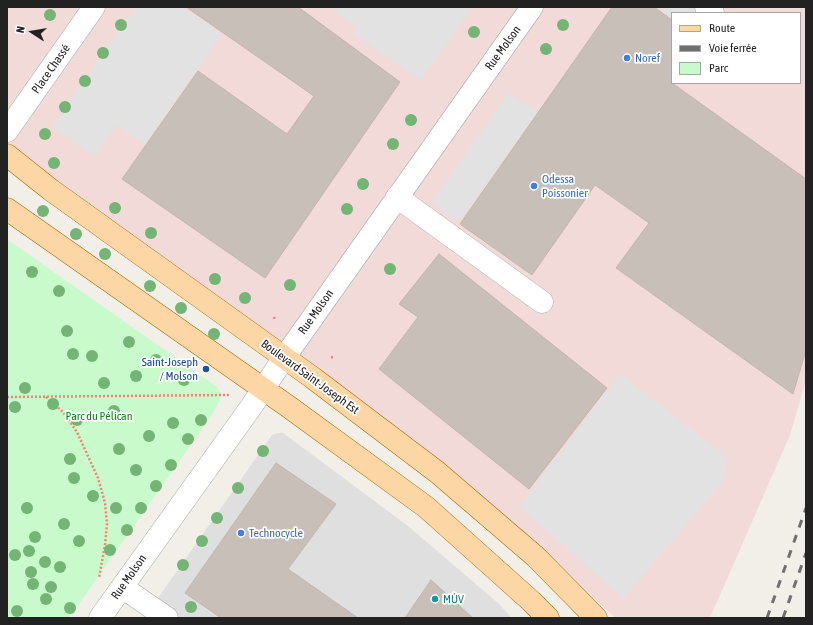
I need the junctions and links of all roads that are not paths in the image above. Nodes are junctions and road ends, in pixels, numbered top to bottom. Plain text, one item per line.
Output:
1 (94, 7) edge
2 (532, 7) edge
3 (7, 131) edge
4 (7, 155) edge
5 (397, 198) junction
6 (7, 209) edge
7 (542, 302) dead end
8 (284, 358) junction
9 (263, 389) junction
10 (122, 587) junction
11 (100, 618) edge
12 (167, 618) edge
13 (548, 618) edge
14 (596, 618) edge

1 - 3 street, Place Chassé
2 - 5 street, Rue Molson
4 - 8 main road, Boulevard Saint-Joseph Est
5 - 7 street
5 - 8 street, Rue Molson
6 - 9 main road
8 - 9 street, Rue Molson
8 - 14 main road, Boulevard Saint-Joseph Est
9 - 10 street, Rue Molson
9 - 13 main road
10 - 11 street, Rue Molson
10 - 12 street

